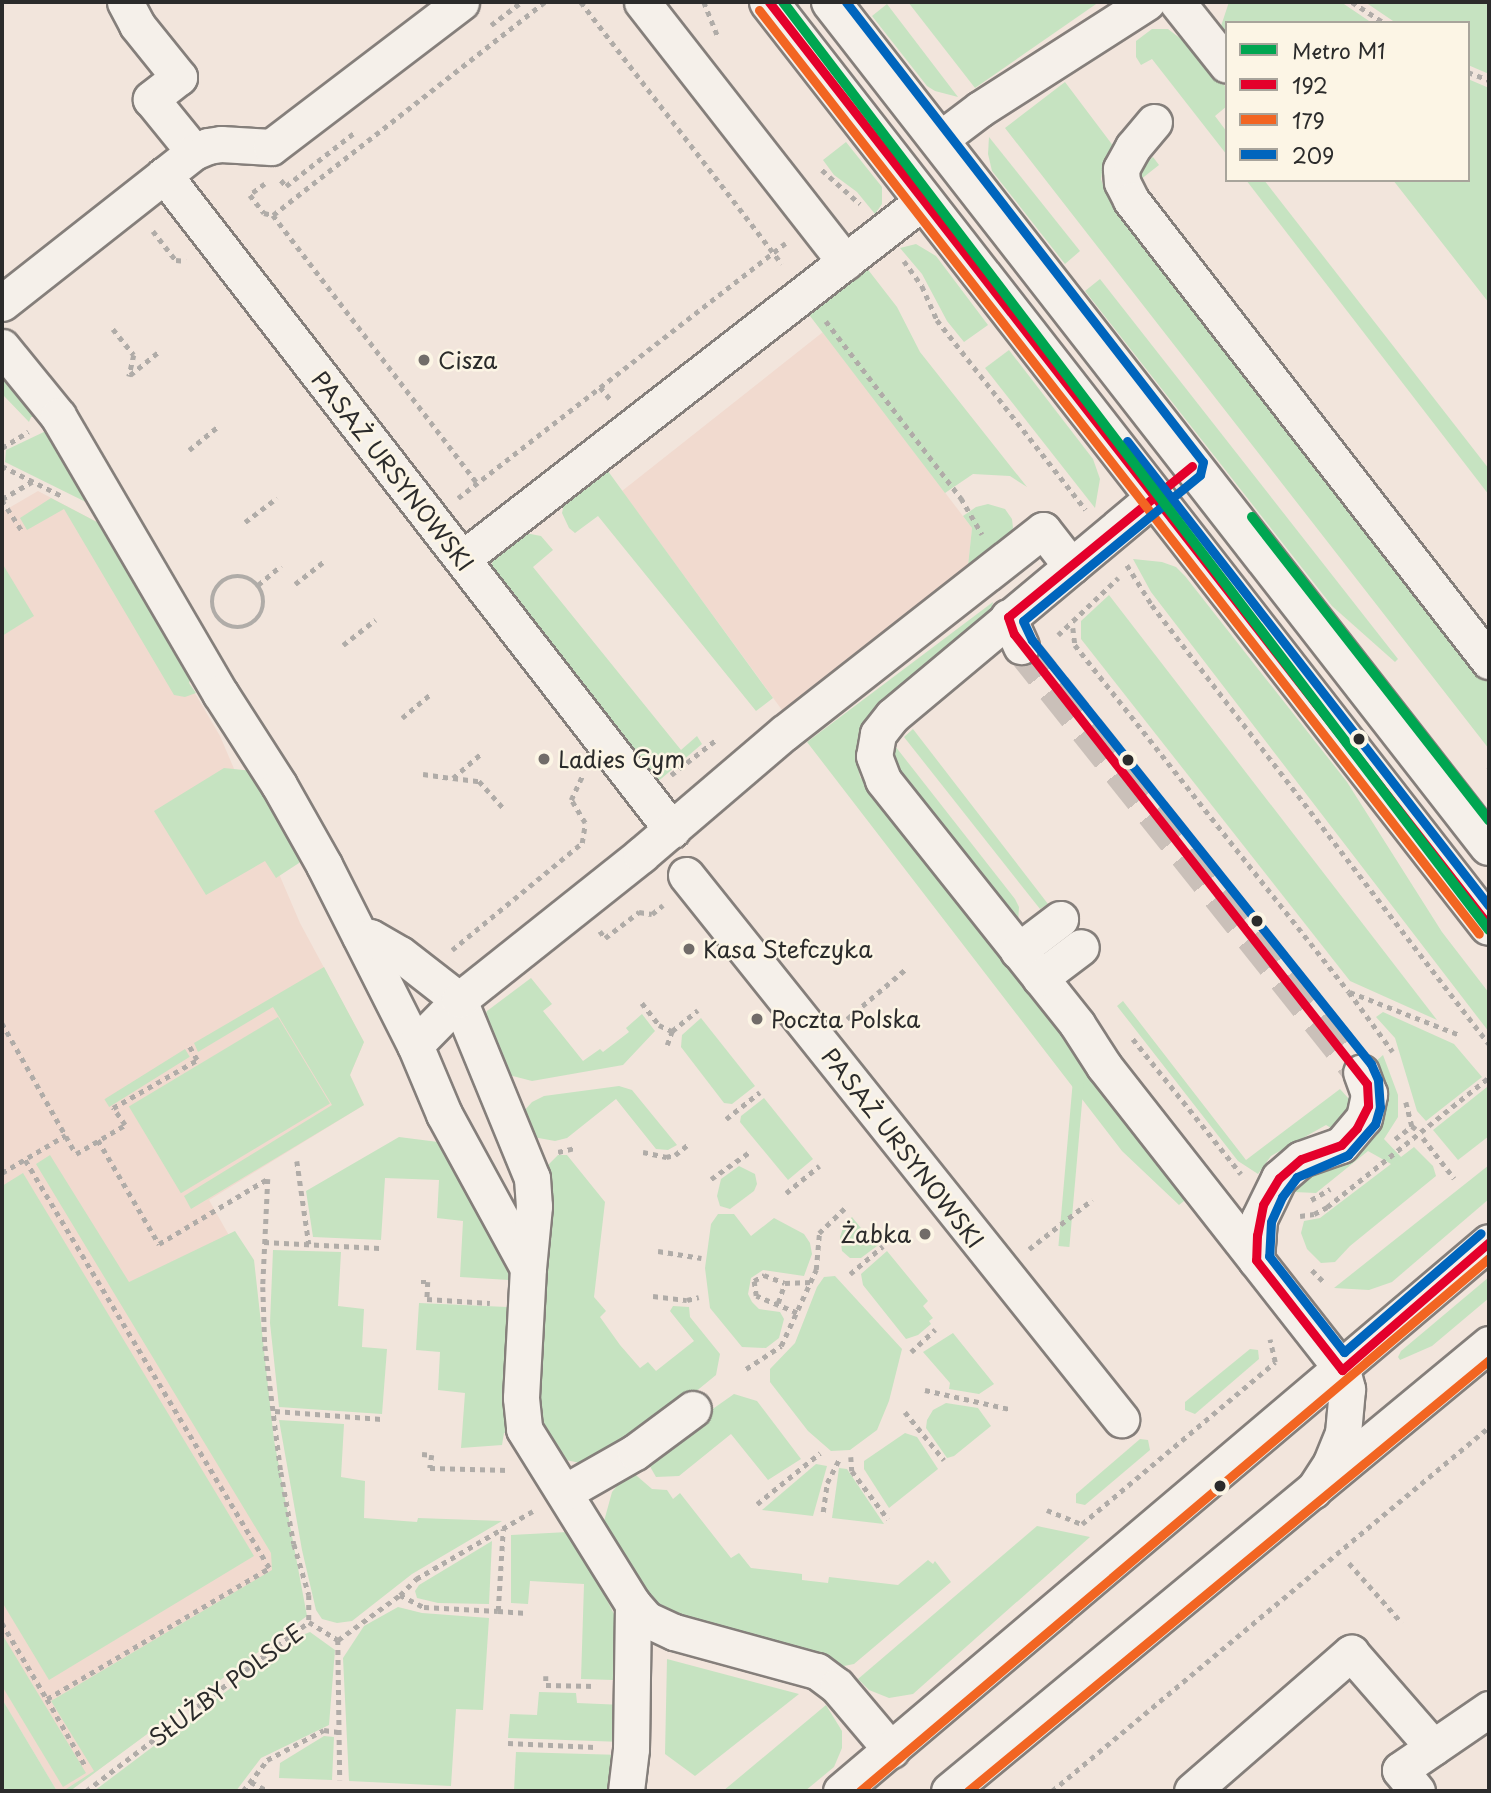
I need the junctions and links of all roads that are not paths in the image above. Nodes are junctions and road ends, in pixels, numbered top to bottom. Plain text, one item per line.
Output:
1 (125, 2) edge
2 (461, 2) edge
3 (642, 2) edge
4 (769, 2) edge
5 (831, 2) edge
6 (1147, 2) edge
7 (1177, 2) edge
8 (1225, 62) edge
9 (1154, 122) dead end
10 (939, 140) junction
11 (194, 152) junction
12 (164, 175) junction
13 (923, 201) junction
14 (845, 262) junction
15 (2, 303) edge
16 (2, 346) edge
17 (1192, 466) junction
18 (1154, 497) junction
19 (462, 559) junction
20 (1070, 566) junction
21 (1489, 661) edge
22 (672, 830) junction
23 (1489, 846) edge
24 (689, 878) road end
25 (1060, 919) dead end
26 (1489, 926) edge
27 (360, 936) junction
28 (1081, 947) dead end
29 (1018, 951) junction
30 (1040, 978) junction
31 (459, 1000) junction
32 (415, 1045) junction
33 (1361, 1072) tunnel mouth
34 (1489, 1242) edge
35 (1256, 1260) junction
36 (528, 1268) junction
37 (1489, 1343) edge
38 (1342, 1370) junction
39 (693, 1409) dead end
40 (1121, 1419) dead end
41 (1313, 1491) junction
42 (565, 1492) junction
43 (633, 1604) junction
44 (1489, 1709) edge
45 (1433, 1747) junction
46 (891, 1750) junction
47 (626, 1791) edge
48 (841, 1791) edge
49 (949, 1791) edge
50 (1192, 1791) edge
51 (1417, 1791) edge

1 - 11 street
2 - 11 street
3 - 14 street
4 - 13 main road
5 - 10 main road
6 - 10 street
7 - 8 street
9 - 21 street
10 - 17 main road
11 - 12 street
12 - 15 street
12 - 19 street, PASAŻ URSYNOWSKI
13 - 14 street
13 - 18 main road
14 - 19 street
16 - 27 street
17 - 18 main road
17 - 23 main road
18 - 20 street
18 - 26 main road
19 - 22 street, PASAŻ URSYNOWSKI
20 - 22 street
20 - 29 street
22 - 31 street
24 - 40 street, PASAŻ URSYNOWSKI
25 - 29 street
27 - 31 street
27 - 32 street
28 - 30 street
29 - 30 street
30 - 35 street
31 - 32 street
31 - 36 street
32 - 36 street
33 - 35 street
34 - 38 street
35 - 38 street
36 - 42 street
37 - 41 street
38 - 41 street
38 - 46 street
39 - 42 street
41 - 49 street
42 - 43 street
43 - 46 street
43 - 47 street
44 - 45 street
45 - 50 street
45 - 51 street
46 - 48 street

